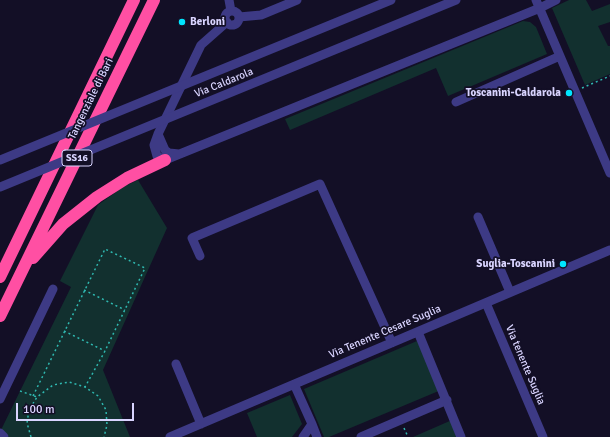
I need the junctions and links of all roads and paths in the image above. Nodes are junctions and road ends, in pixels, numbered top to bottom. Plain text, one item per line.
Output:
1 (126, 0) edge
2 (134, 0) edge
3 (154, 0) edge
4 (228, 0) edge
5 (297, 0) edge
6 (392, 0) edge
7 (456, 0) edge
8 (556, 0) edge
9 (538, 4) edge
10 (231, 11) junction
11 (239, 17) junction
12 (226, 22) junction
13 (110, 47) junction
14 (560, 56) junction
15 (610, 76) edge
16 (575, 91) junction
17 (456, 102) dead end
18 (158, 134) junction
19 (181, 154) junction
20 (0, 160) edge
21 (165, 160) junction
22 (610, 173) edge
23 (0, 187) edge
24 (478, 217) dead end
25 (610, 250) edge
26 (200, 256) dead end
27 (22, 271) junction
28 (1, 274) edge
29 (53, 289) dead end
30 (84, 290) junction
31 (510, 292) junction
32 (486, 303) junction
33 (125, 310) junction
34 (0, 316) edge
35 (64, 331) junction
36 (418, 332) junction
37 (392, 343) junction
38 (105, 351) junction
39 (176, 364) dead end
40 (294, 384) junction
41 (86, 387) junction
42 (20, 391) dead end
43 (33, 396) junction
44 (36, 397) junction
45 (0, 399) edge
46 (447, 400) junction
47 (400, 420) junction
48 (201, 424) junction
49 (312, 424) junction
50 (0, 433) edge
51 (4, 437) edge
52 (31, 437) edge
53 (104, 437) edge
54 (170, 437) edge
55 (303, 437) edge
56 (317, 437) edge
57 (362, 437) edge
58 (408, 437) edge
59 (462, 437) edge
60 (543, 437) edge

1 - 13 highway
2 - 13 highway, Tangenziale di Bari / SS16
3 - 27 highway, Tangenziale di Bari / SS16
4 - 10 street
5 - 11 street
6 - 20 street, Via Caldarola, bridge
7 - 23 street, Via Caldarola, bridge
8 - 9 street
9 - 14 street
9 - 19 street
10 - 11 street
10 - 12 street
11 - 12 street
12 - 18 street
13 - 28 highway, Tangenziale di Bari / SS16
14 - 16 street
14 - 17 street
15 - 16 path
16 - 22 street
18 - 19 street
18 - 21 street
19 - 21 street
21 - 27 highway, SS16
24 - 31 street
25 - 31 street, Via Tenente Cesare Suglia
26 - 37 street
27 - 34 highway, Tangenziale di Bari / SS16
29 - 45 street
30 - 33 path
30 - 33 path
30 - 35 path
31 - 32 street, Via Tenente Cesare Suglia
32 - 36 street, Via Tenente Cesare Suglia
32 - 60 street, Via tenente Suglia
33 - 38 path
35 - 38 path
35 - 43 path
36 - 37 street, Via Tenente Cesare Suglia
36 - 46 street
37 - 40 street, Via Tenente Cesare Suglia
38 - 41 path
39 - 48 street
40 - 48 street, Via Tenente Cesare Suglia
40 - 49 street
41 - 44 path
41 - 53 path
42 - 43 path
43 - 44 path
44 - 52 path
46 - 47 street
46 - 59 street
47 - 57 street
47 - 58 path
48 - 54 street, Via Tenente Cesare Suglia
49 - 55 street
49 - 56 street
50 - 51 street

